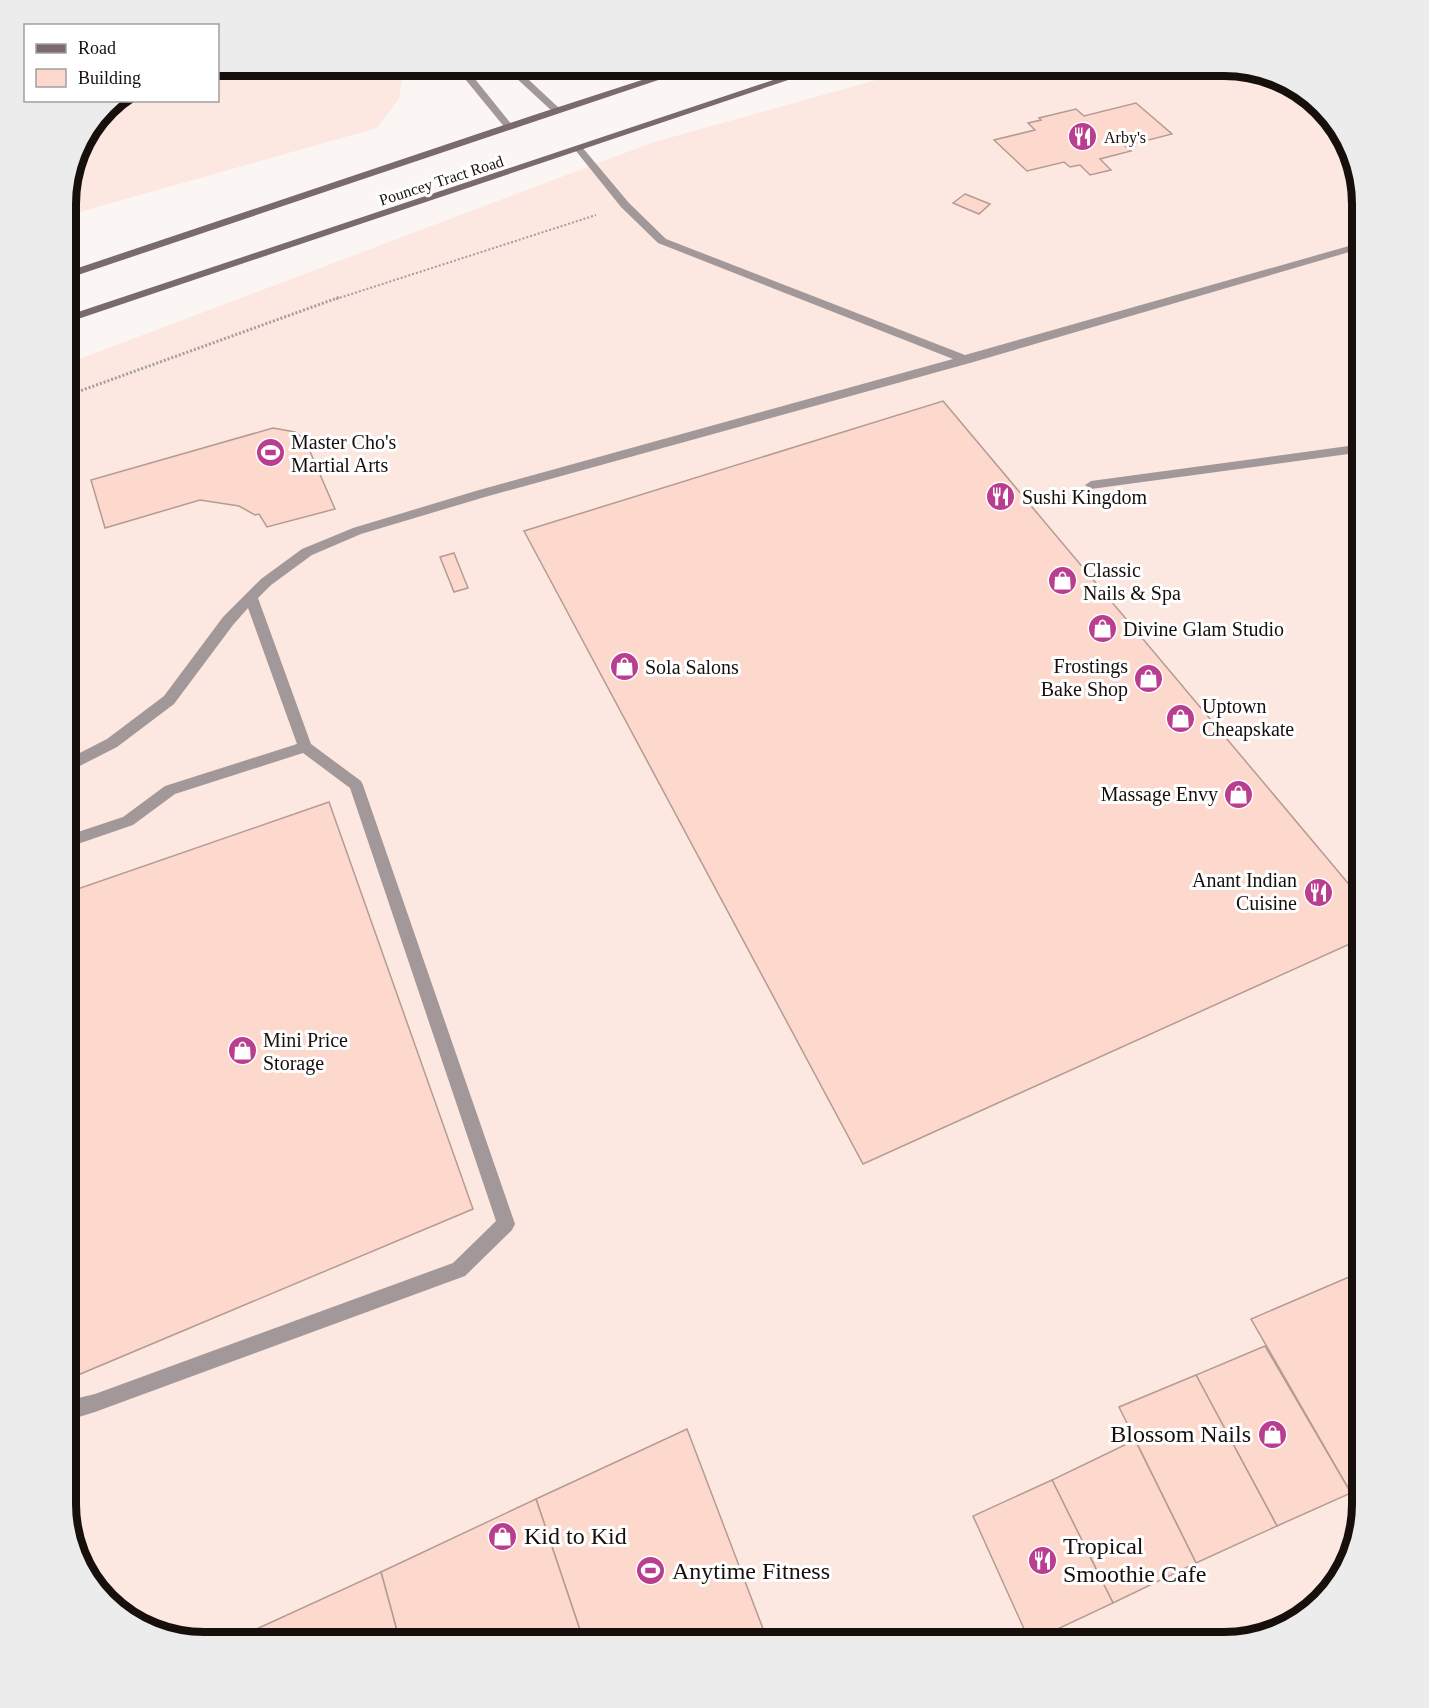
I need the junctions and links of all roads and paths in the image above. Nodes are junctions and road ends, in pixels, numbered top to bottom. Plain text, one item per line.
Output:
1 (470, 76) edge
2 (519, 76) edge
3 (662, 76) edge
4 (794, 77) edge
5 (556, 110) junction
6 (509, 128) junction
7 (579, 149) junction
8 (626, 205) junction
9 (1352, 248) edge
10 (77, 272) edge
11 (77, 316) edge
12 (966, 360) junction
13 (77, 392) edge
14 (1352, 449) edge
15 (1091, 485) dead end
16 (251, 597) junction
17 (306, 747) junction
18 (77, 761) edge
19 (77, 838) edge
20 (76, 1408) edge

1 - 6 lane
2 - 5 lane
3 - 5 main road, Pouncey Tract Road
4 - 7 main road, Pouncey Tract Road
5 - 6 main road, Pouncey Tract Road
6 - 10 main road, Pouncey Tract Road
7 - 8 lane
7 - 11 main road, Pouncey Tract Road
8 - 12 lane
8 - 13 path
9 - 12 lane
12 - 16 lane
14 - 15 lane
16 - 17 lane
16 - 18 lane
17 - 19 lane
17 - 20 lane

